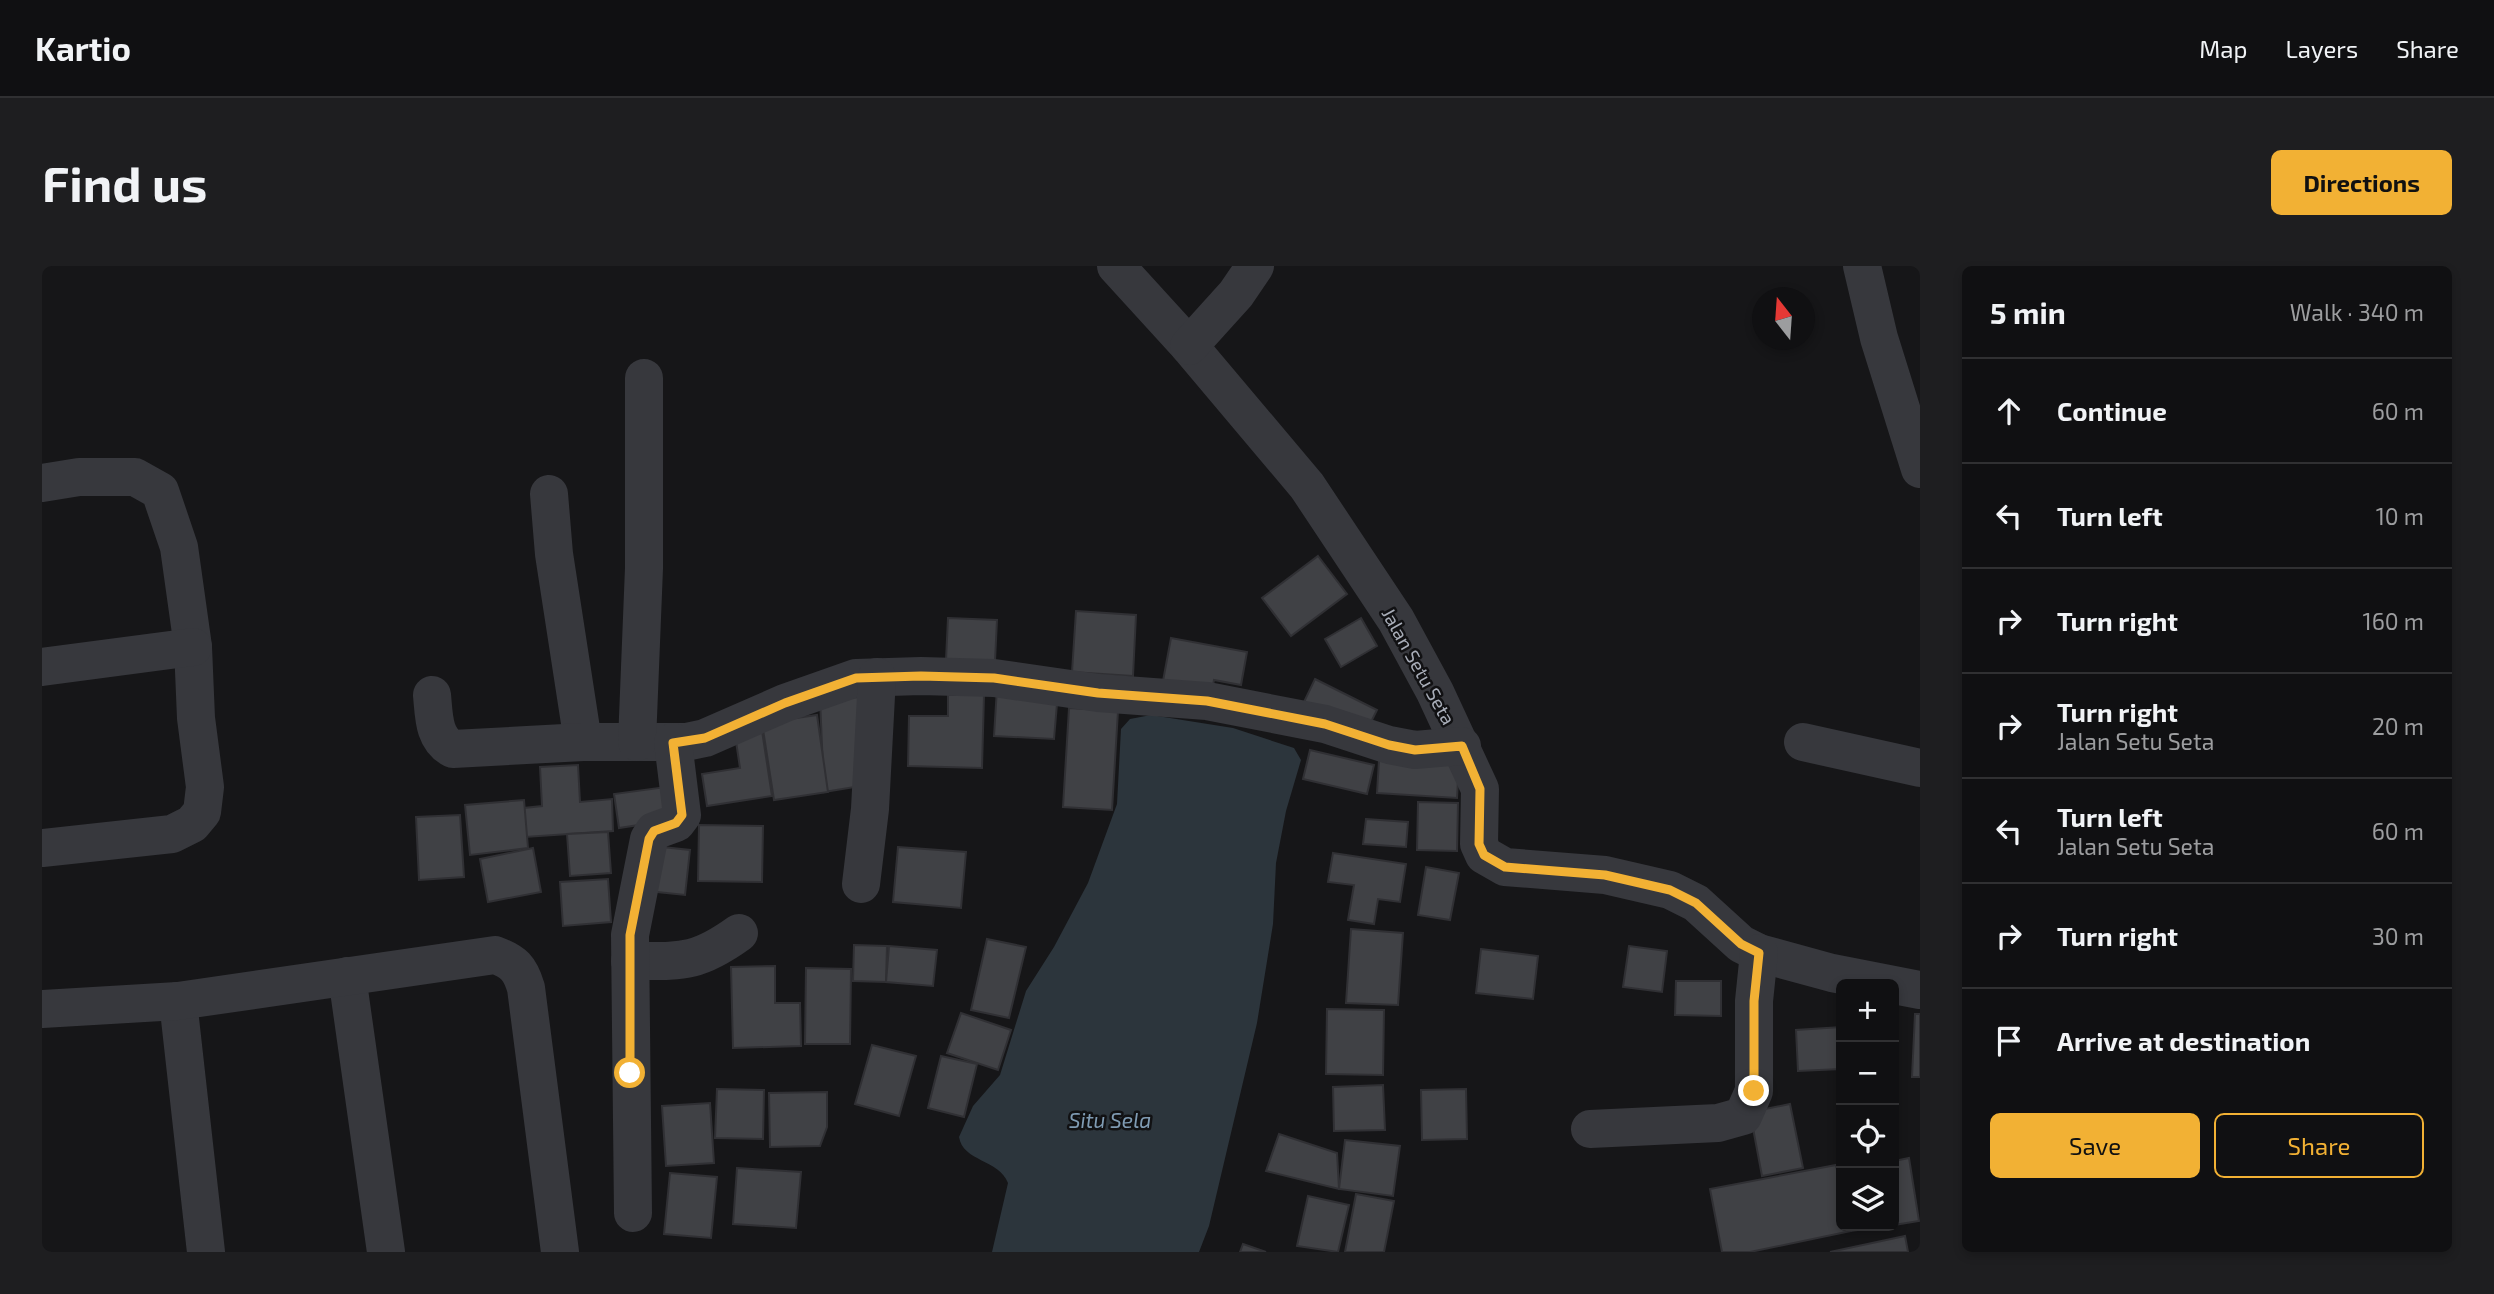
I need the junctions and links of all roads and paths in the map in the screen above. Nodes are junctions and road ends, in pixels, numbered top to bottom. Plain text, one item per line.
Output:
1 (1116, 266) edge
2 (1255, 266) edge
3 (1862, 266) edge
4 (1189, 346) junction
5 (644, 378) dead end
6 (1920, 469) edge
7 (42, 482) edge
8 (549, 494) dead end
9 (192, 648) junction
10 (42, 667) edge
11 (877, 677) junction
12 (432, 695) dead end
13 (583, 742) junction
14 (655, 742) junction
15 (1803, 742) dead end
16 (1462, 746) junction
17 (1920, 768) edge
18 (42, 848) edge
19 (861, 884) dead end
20 (739, 933) dead end
21 (1759, 953) junction
22 (630, 961) junction
23 (347, 976) junction
24 (1920, 989) edge
25 (178, 1001) junction
26 (42, 1009) edge
27 (1590, 1129) dead end
28 (633, 1213) dead end
29 (206, 1252) edge
30 (386, 1252) edge
31 (560, 1252) edge

1 - 4 street, Jalan Setu Seta
2 - 4 street
3 - 6 street
4 - 16 street, Jalan Setu Seta
5 - 14 street
7 - 9 street
8 - 13 street
9 - 10 street
9 - 18 street
11 - 14 street
11 - 16 street
11 - 19 street
12 - 13 street
13 - 14 street
14 - 22 street
15 - 17 street
16 - 21 street, Jalan Setu Seta
20 - 22 street
21 - 24 street, Jalan Setu Seta
21 - 27 street
22 - 28 street
23 - 25 street
23 - 30 street
23 - 31 street
25 - 26 street
25 - 29 street

